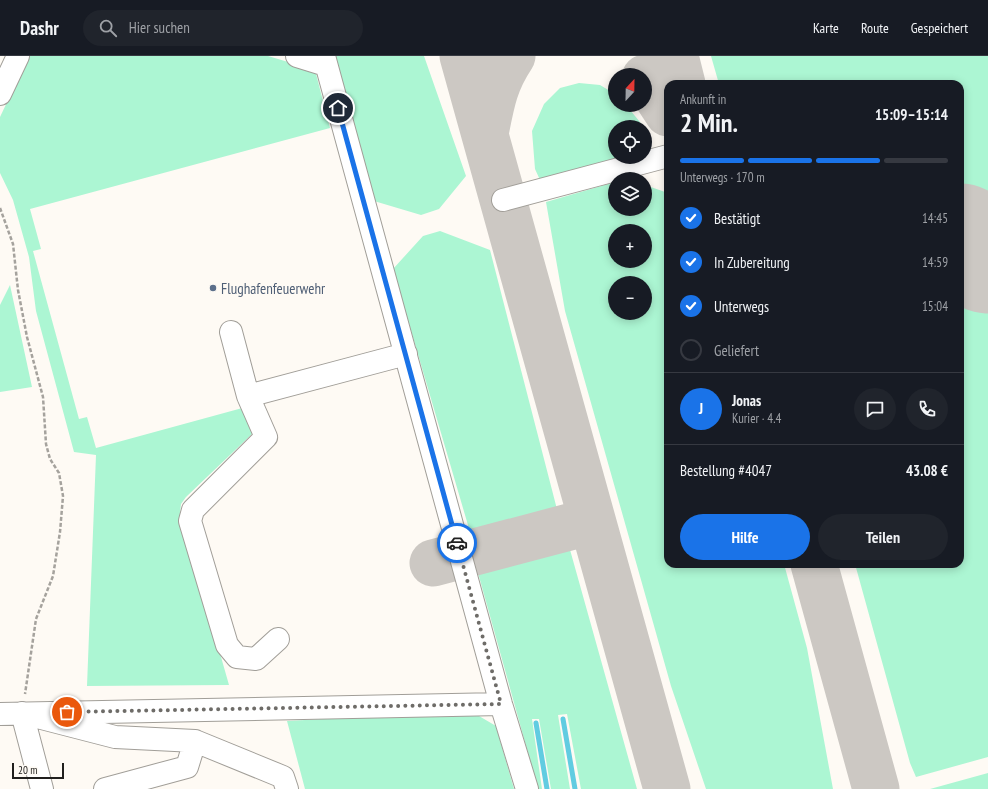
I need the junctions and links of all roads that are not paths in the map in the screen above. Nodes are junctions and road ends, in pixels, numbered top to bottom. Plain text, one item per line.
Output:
1 (18, 56) edge
2 (297, 56) edge
3 (325, 60) edge
4 (0, 94) edge
5 (664, 157) edge
6 (503, 200) dead end
7 (231, 332) dead end
8 (406, 354) junction
9 (248, 396) junction
10 (278, 639) dead end
11 (501, 704) junction
12 (22, 713) junction
13 (0, 714) edge
14 (195, 741) junction
15 (42, 789) edge
16 (105, 789) edge
17 (287, 789) edge
18 (528, 789) edge

1 - 4 lane
2 - 3 lane
3 - 8 lane
5 - 6 lane
7 - 9 lane
8 - 9 lane
8 - 11 lane
9 - 10 lane
11 - 12 lane
11 - 18 lane
12 - 13 lane
12 - 14 lane
12 - 15 lane
14 - 16 lane
14 - 17 lane

